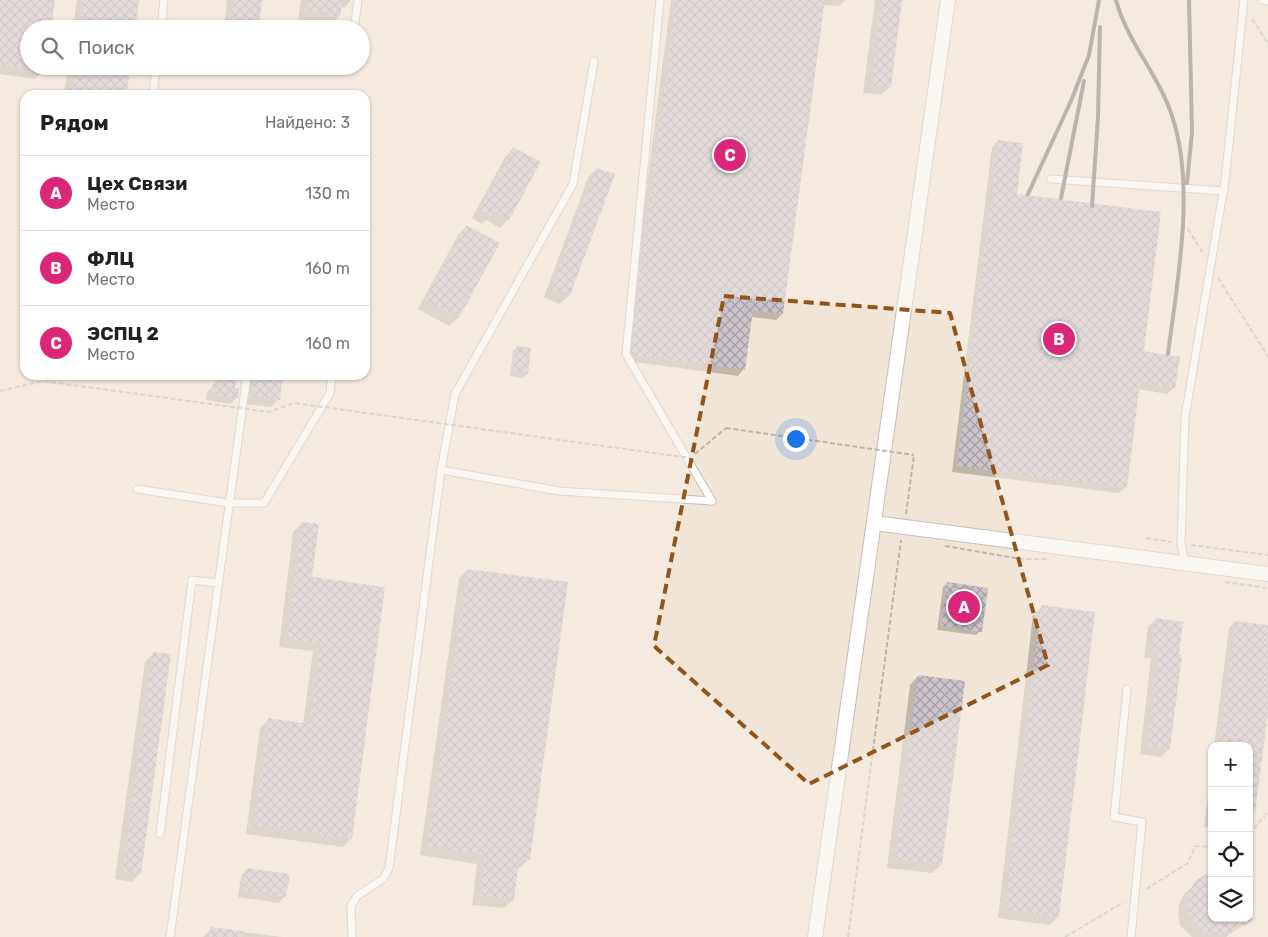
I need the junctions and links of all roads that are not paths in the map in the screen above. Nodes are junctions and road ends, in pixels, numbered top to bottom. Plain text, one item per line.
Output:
1 (164, 0) edge
2 (358, 0) edge
3 (660, 0) edge
4 (948, 0) edge
5 (1262, 0) edge
6 (1268, 1) edge
7 (1244, 4) edge
8 (162, 20) edge
9 (355, 20) edge
10 (594, 61) dead end
11 (155, 75) edge
12 (153, 90) edge
13 (1051, 179) dead end
14 (1224, 191) junction
15 (246, 380) edge
16 (331, 380) edge
17 (441, 470) junction
18 (137, 489) dead end
19 (228, 503) junction
20 (874, 523) junction
21 (1185, 565) junction
22 (1268, 574) edge
23 (217, 583) junction
24 (1127, 689) dead end
25 (160, 834) dead end
26 (170, 937) edge
27 (352, 937) edge
28 (816, 937) edge
29 (1130, 937) edge

1 - 8 lane
2 - 9 lane
3 - 17 lane
4 - 20 street
5 - 6 lane
7 - 14 lane
10 - 17 lane
11 - 12 lane
13 - 14 lane
14 - 21 lane
15 - 19 lane
16 - 19 lane
17 - 27 lane
18 - 19 lane
19 - 23 lane
20 - 21 street
20 - 28 street
21 - 22 street
23 - 25 lane
23 - 26 lane
24 - 29 lane

